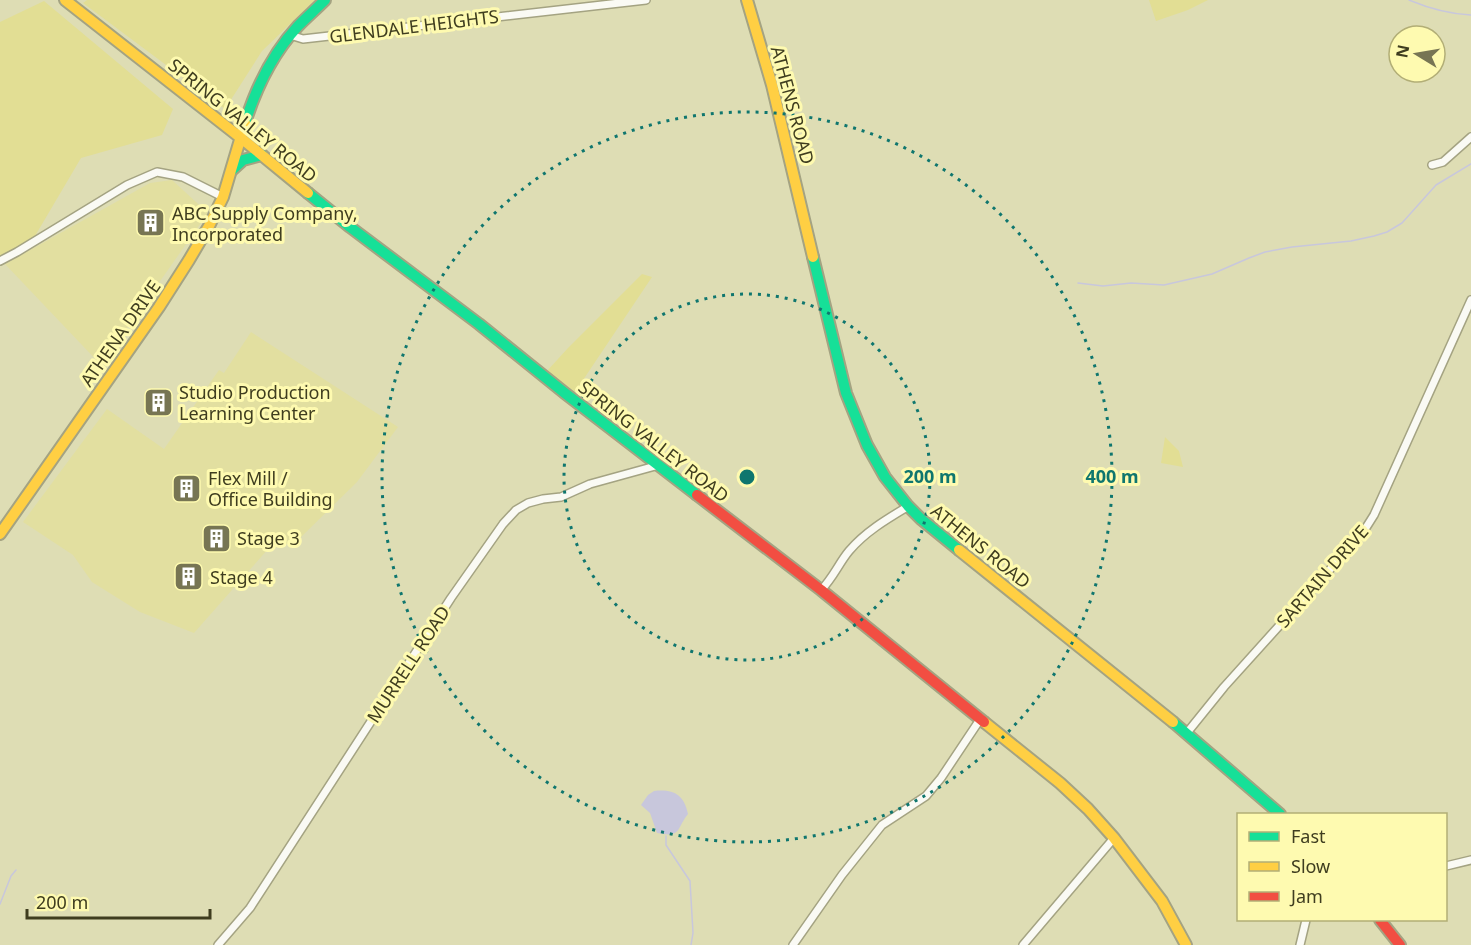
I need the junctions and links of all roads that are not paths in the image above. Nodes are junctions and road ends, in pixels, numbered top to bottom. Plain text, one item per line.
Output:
1 (65, 0) edge
2 (326, 0) edge
3 (646, 0) edge
4 (747, 0) edge
5 (290, 35) junction
6 (247, 117) junction
7 (218, 120) junction
8 (1471, 137) edge
9 (241, 138) junction
10 (262, 155) junction
11 (1432, 165) dead end
12 (230, 173) junction
13 (223, 197) junction
14 (0, 261) edge
15 (1471, 300) edge
16 (659, 465) junction
17 (907, 507) junction
18 (0, 534) edge
19 (822, 590) junction
20 (981, 718) junction
21 (1186, 734) junction
22 (1279, 813) edge
23 (1114, 837) junction
24 (1471, 860) edge
25 (1447, 866) edge
26 (1306, 921) edge
27 (1381, 921) edge
28 (218, 945) edge
29 (793, 945) edge
30 (1023, 945) edge
31 (1186, 945) edge
32 (1300, 945) edge
33 (1400, 945) edge

1 - 7 street, SPRING VALLEY ROAD
2 - 5 street, ATHENA DRIVE
3 - 5 street, GLENDALE HEIGHTS
4 - 17 street, ATHENS ROAD
5 - 6 street, ATHENA DRIVE
6 - 7 street
6 - 9 street, ATHENA DRIVE
7 - 9 street, SPRING VALLEY ROAD
8 - 11 street
9 - 10 street, SPRING VALLEY ROAD
9 - 12 street, ATHENA DRIVE
10 - 12 street
10 - 16 street, SPRING VALLEY ROAD
12 - 13 street, ATHENA DRIVE
13 - 14 street
13 - 18 street, ATHENA DRIVE
15 - 21 street, SARTAIN DRIVE
16 - 19 street, SPRING VALLEY ROAD
16 - 28 street, MURRELL ROAD
17 - 19 street
17 - 21 street, ATHENS ROAD
19 - 20 street, SPRING VALLEY ROAD
20 - 23 street, SPRING VALLEY ROAD
20 - 29 street
21 - 22 street, ATHENS ROAD
23 - 30 street
23 - 31 street, SPRING VALLEY ROAD
24 - 25 street
26 - 32 street
27 - 33 street

